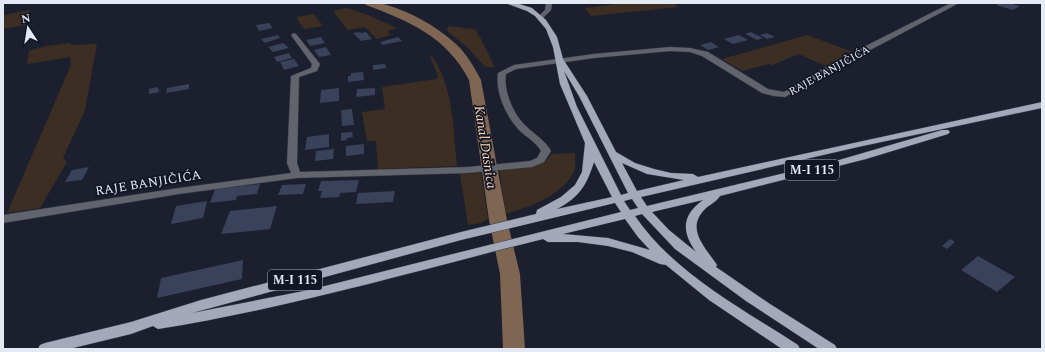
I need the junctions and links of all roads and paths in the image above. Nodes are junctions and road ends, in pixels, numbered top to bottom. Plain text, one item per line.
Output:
1 (508, 3) edge
2 (549, 3) edge
3 (956, 3) edge
4 (541, 17) junction
5 (294, 35) dead end
6 (560, 60) junction
7 (1042, 105) edge
8 (977, 120) junction
9 (589, 140) junction
10 (611, 153) junction
11 (297, 175) junction
12 (709, 177) junction
13 (720, 192) junction
14 (634, 195) junction
15 (618, 198) junction
16 (645, 210) junction
17 (628, 214) junction
18 (3, 219) edge
19 (515, 224) junction
20 (524, 239) junction
21 (677, 267) junction
22 (719, 276) junction
23 (131, 328) junction
24 (45, 349) edge
25 (794, 349) edge
26 (830, 349) edge

1 - 4 main road
2 - 4 street
3 - 6 street, RAJE BANJIČIĆA
4 - 6 main road
5 - 11 street
6 - 9 main road
6 - 10 main road
6 - 11 street, RAJE BANJIČIĆA
7 - 8 main road, M-I 115
8 - 12 main road, M-I 115
8 - 13 main road, M-I 115
9 - 15 main road
9 - 19 main road
10 - 12 main road
10 - 14 main road
11 - 18 street, RAJE BANJIČIĆA
12 - 14 main road, M-I 115
13 - 16 main road, M-I 115
13 - 22 main road
14 - 15 main road, M-I 115
14 - 16 main road
15 - 17 main road
15 - 19 main road, M-I 115
16 - 17 main road, M-I 115
16 - 22 main road
17 - 20 main road, M-I 115
17 - 21 main road
19 - 23 main road, M-I 115
20 - 21 main road
20 - 23 main road, M-I 115
21 - 25 main road
22 - 26 main road
23 - 24 main road, M-I 115

